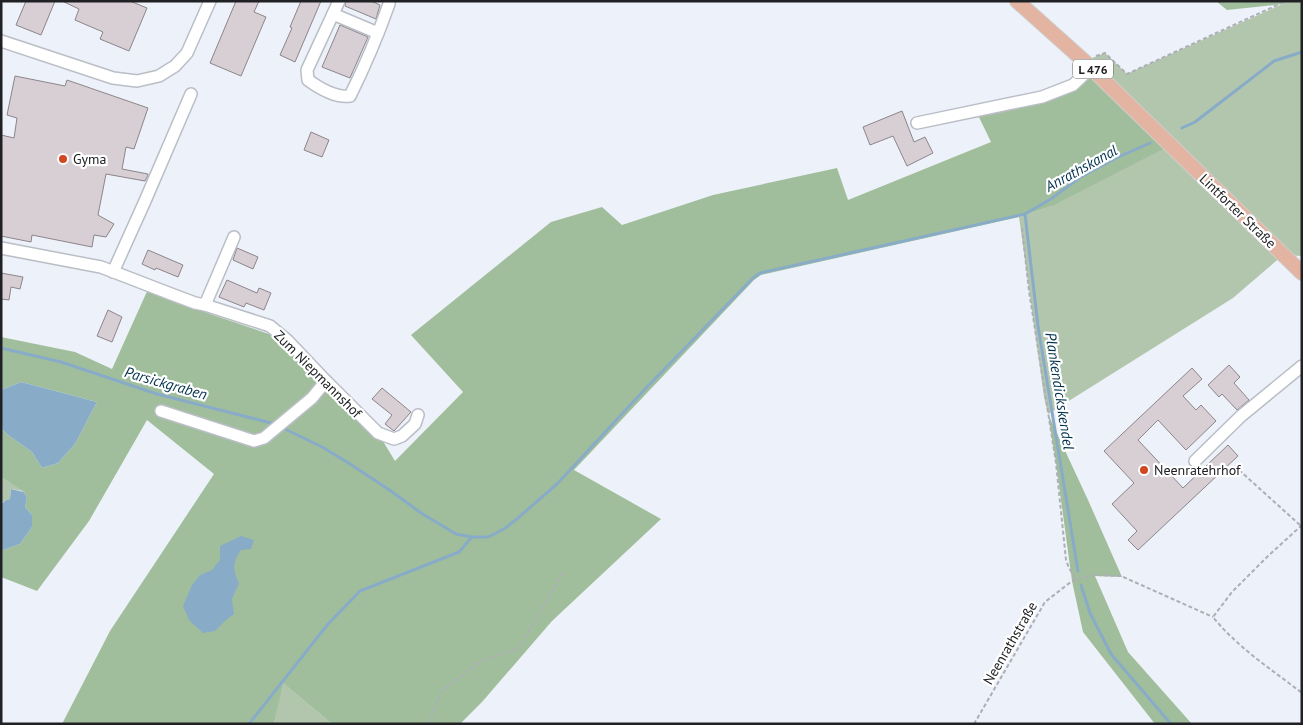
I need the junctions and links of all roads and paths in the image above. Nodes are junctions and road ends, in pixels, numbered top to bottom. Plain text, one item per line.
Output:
1 (210, 1) edge
2 (339, 1) edge
3 (389, 1) edge
4 (1016, 1) edge
5 (1286, 1) edge
6 (333, 14) junction
7 (378, 33) junction
8 (1, 41) edge
9 (1088, 65) junction
10 (191, 94) dead end
11 (916, 123) dead end
12 (1022, 228) dead end
13 (234, 237) dead end
14 (1, 248) edge
15 (114, 272) junction
16 (1302, 273) edge
17 (205, 305) junction
18 (1302, 366) edge
19 (326, 381) junction
20 (161, 411) dead end
21 (418, 415) dead end
22 (1195, 461) dead end
23 (1240, 470) dead end
24 (1301, 525) edge
25 (564, 571) dead end
26 (1076, 579) junction
27 (1213, 617) junction
28 (1302, 693) edge
29 (429, 724) edge
30 (974, 724) edge

1 - 8 street
2 - 6 street
3 - 7 street
4 - 9 main road, L 476
5 - 9 path
6 - 7 street
6 - 7 street
9 - 11 street
9 - 16 main road, Lintforter Straße / L 476
10 - 15 street
12 - 26 path
13 - 17 street
14 - 15 street, Zum Niepmannshof
15 - 17 street, Zum Niepmannshof
17 - 19 street, Zum Niepmannshof
18 - 22 street
19 - 20 street
19 - 21 street, Zum Niepmannshof
23 - 24 path
24 - 27 path
25 - 29 path
26 - 27 path, Neenrathstraße
26 - 30 path, Neenrathstraße
27 - 28 path, Neenrathstraße

